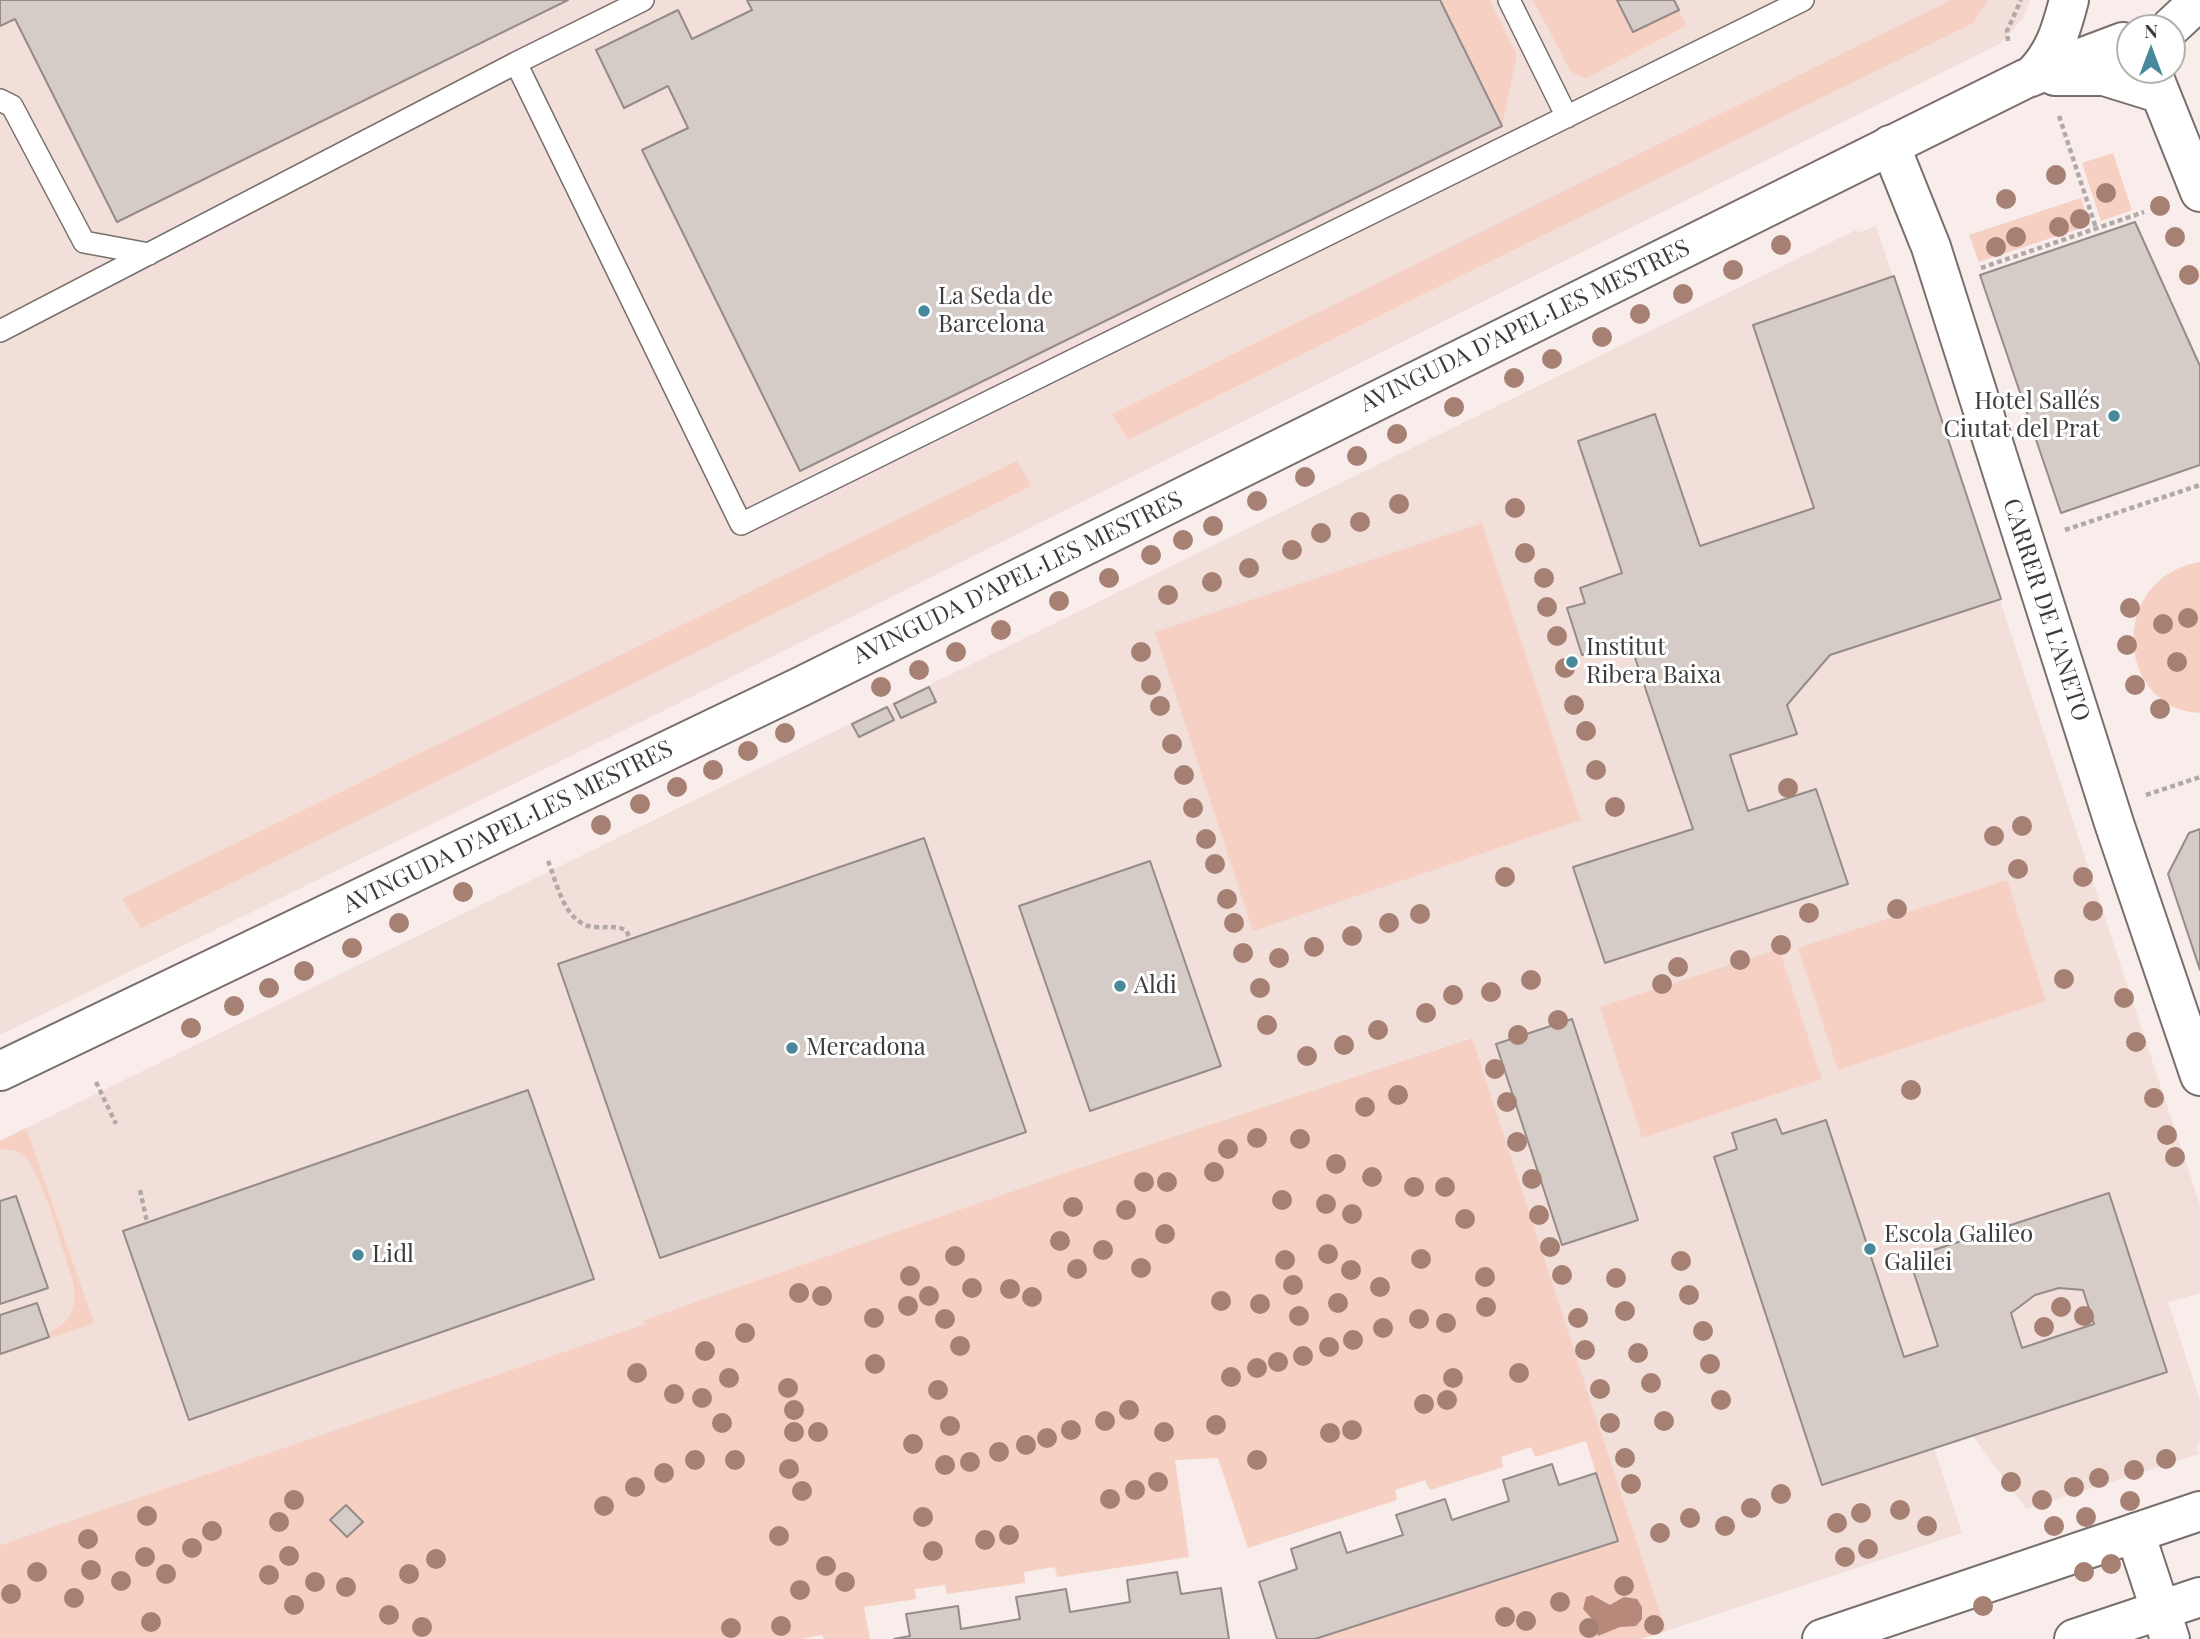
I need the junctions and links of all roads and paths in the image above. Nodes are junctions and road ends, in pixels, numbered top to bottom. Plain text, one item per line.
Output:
1 (643, 0) edge
2 (1509, 0) edge
3 (1803, 0) edge
4 (2069, 0) edge
5 (2084, 0) edge
6 (2200, 0) edge
7 (2185, 14) edge
8 (2116, 39) edge
9 (2116, 46) edge
10 (516, 64) junction
11 (2031, 77) junction
12 (2116, 77) edge
13 (2156, 84) edge
14 (0, 100) edge
15 (2059, 116) dead end
16 (1567, 117) junction
17 (1890, 145) junction
18 (2200, 192) edge
19 (2144, 212) dead end
20 (2096, 228) junction
21 (149, 254) junction
22 (1970, 271) dead end
23 (0, 331) edge
24 (2200, 485) edge
25 (2054, 533) dead end
26 (2200, 777) edge
27 (2139, 798) dead end
28 (548, 861) dead end
29 (630, 939) dead end
30 (0, 1071) edge
31 (2200, 1076) edge
32 (96, 1082) dead end
33 (116, 1124) dead end
34 (140, 1190) dead end
35 (147, 1222) dead end
36 (2200, 1511) edge
37 (2135, 1533) junction
38 (2200, 1597) edge
39 (2166, 1625) edge
40 (1822, 1639) edge
41 (2074, 1639) edge

1 - 10 lane
2 - 16 lane
3 - 16 lane
4 - 11 street, AVINGUDA D'APEL·LES MESTRES
5 - 8 street
6 - 7 street
9 - 11 street, AVINGUDA D'APEL·LES MESTRES
10 - 16 lane
10 - 21 lane
11 - 12 street
11 - 17 street, AVINGUDA D'APEL·LES MESTRES
13 - 18 street
14 - 21 lane
15 - 20 path
17 - 30 street, AVINGUDA D'APEL·LES MESTRES
17 - 31 street, CARRER DE L'ANETO
19 - 20 path
20 - 22 path
21 - 23 lane
24 - 25 path
26 - 27 path
28 - 29 path
32 - 33 path
34 - 35 path
36 - 37 street
37 - 39 street
37 - 40 street
38 - 39 street
39 - 41 street

